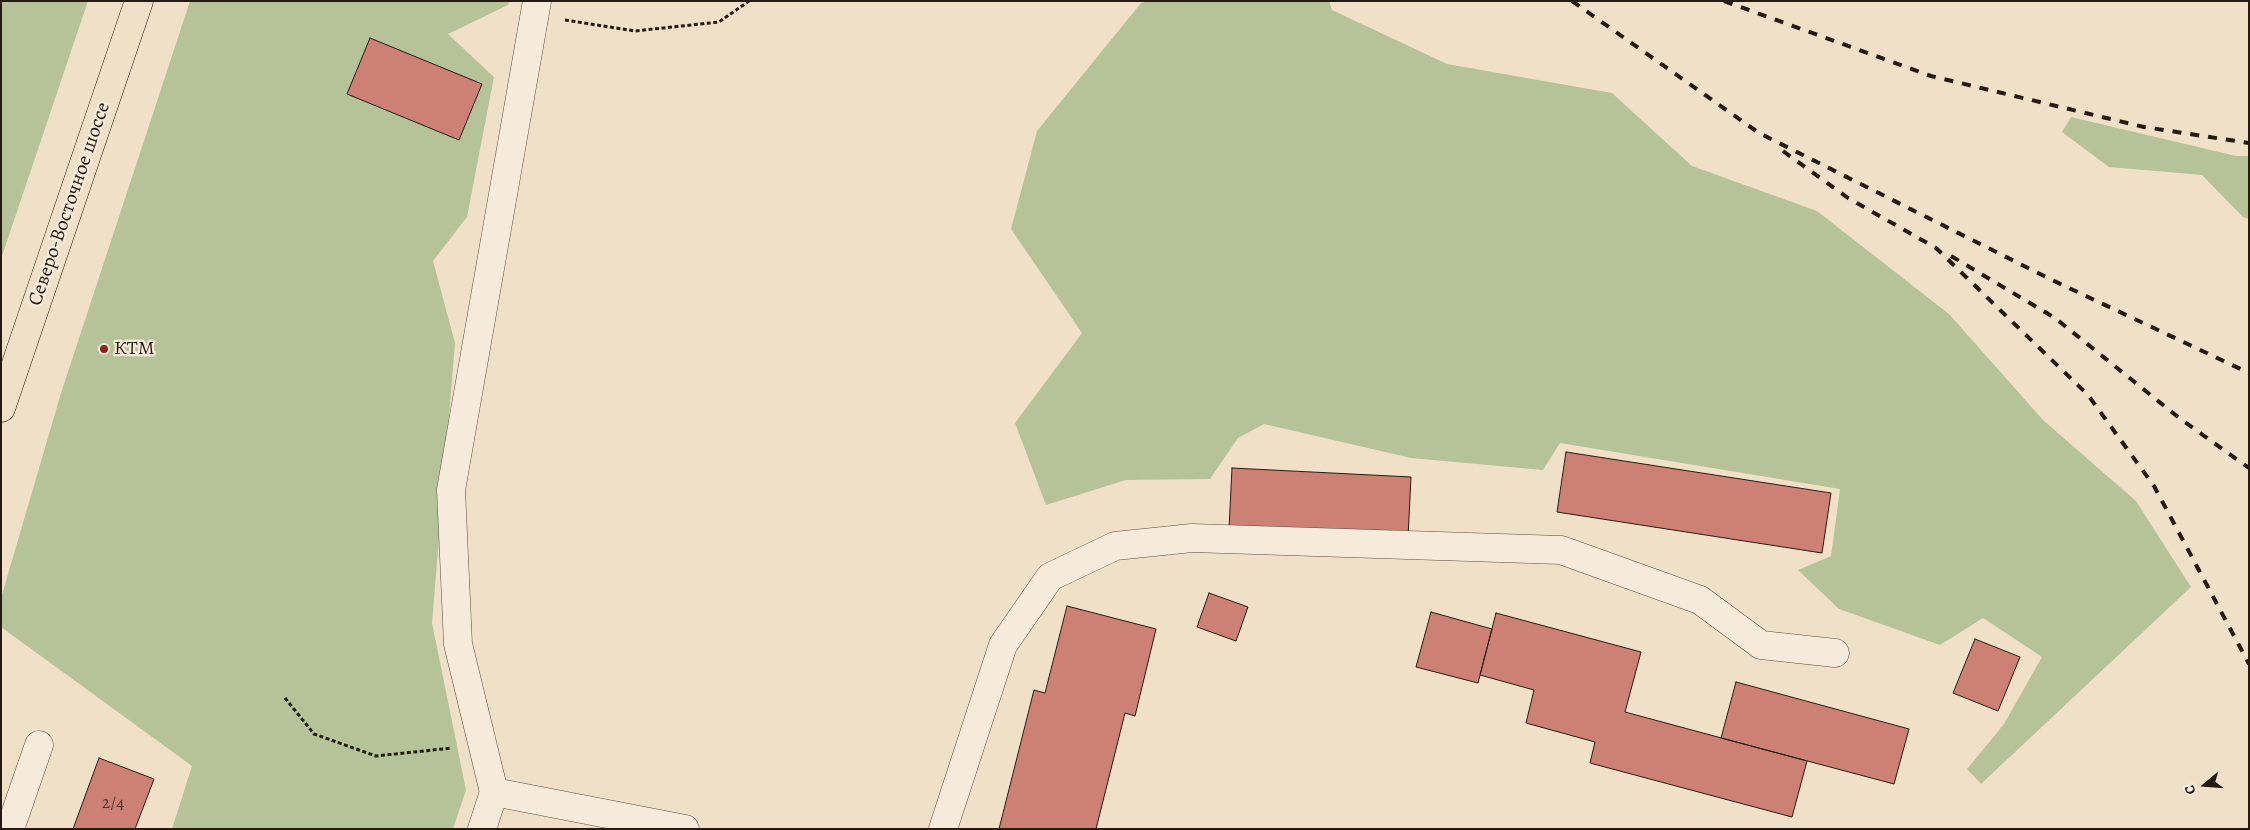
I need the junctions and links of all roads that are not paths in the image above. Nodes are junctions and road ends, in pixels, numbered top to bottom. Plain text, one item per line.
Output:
1 (139, 1) edge
2 (536, 8) edge
3 (1, 408) edge
4 (1835, 653) dead end
5 (39, 745) dead end
6 (494, 792) junction
7 (10, 829) edge
8 (482, 829) edge
9 (685, 829) edge
10 (943, 829) edge

1 - 3 main road, Северо-Восточное шоссе
2 - 6 lane
4 - 10 lane
5 - 7 lane
6 - 8 lane
6 - 9 lane

